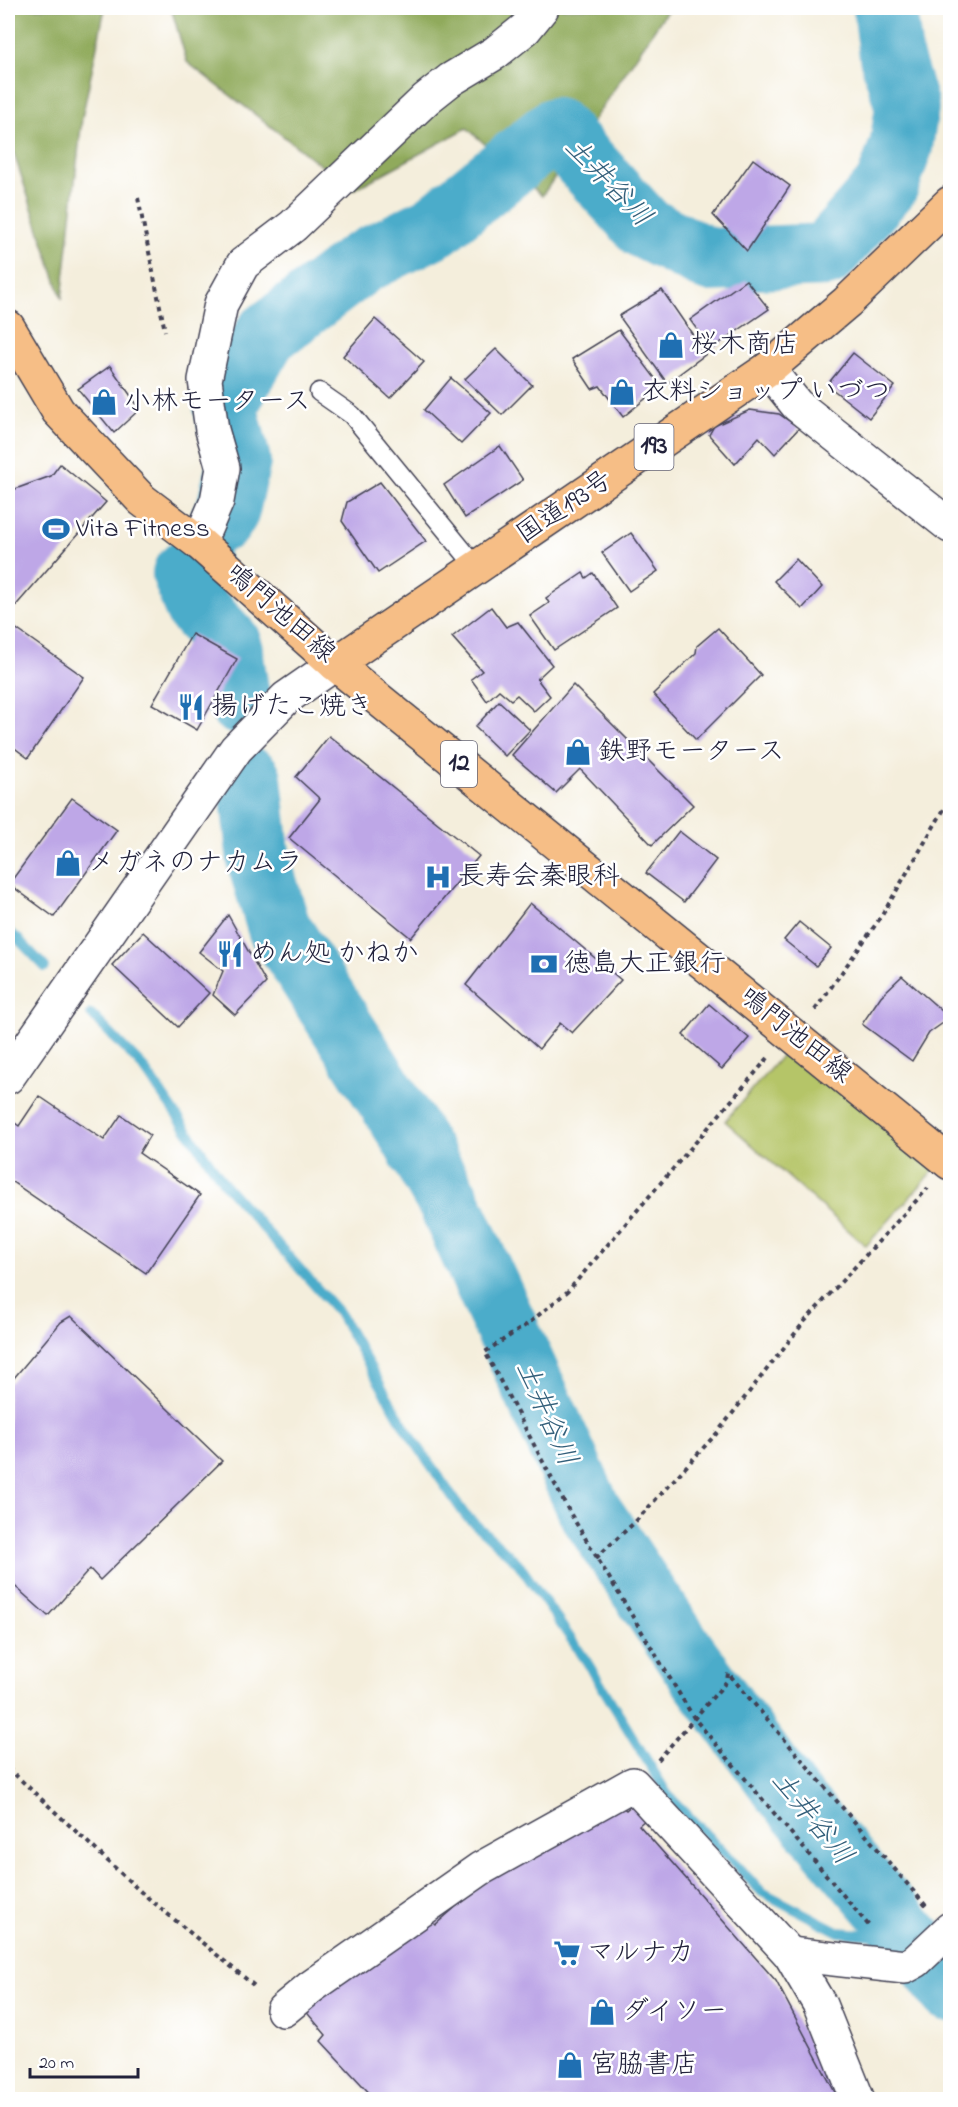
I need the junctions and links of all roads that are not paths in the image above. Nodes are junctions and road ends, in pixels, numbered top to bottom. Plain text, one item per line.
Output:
1 (542, 8) edge
2 (951, 203) edge
3 (8, 327) edge
4 (768, 369) junction
5 (319, 392) dead end
6 (951, 526) edge
7 (199, 543) junction
8 (477, 568) junction
9 (336, 664) junction
10 (8, 1077) edge
11 (950, 1163) edge
12 (938, 1941) edge
13 (790, 1954) junction
14 (283, 2010) road end
15 (858, 2100) edge

1 - 7 street
2 - 4 main road, 国道193号 / 193
3 - 7 main road, 鳴門池田線 / 12
4 - 6 street
4 - 8 main road, 国道193号 / 193
5 - 8 lane
7 - 9 main road, 鳴門池田線 / 12
8 - 9 main road, 国道193号 / 193
9 - 10 street
9 - 11 main road, 鳴門池田線 / 12
12 - 13 street
13 - 14 street
13 - 15 street

